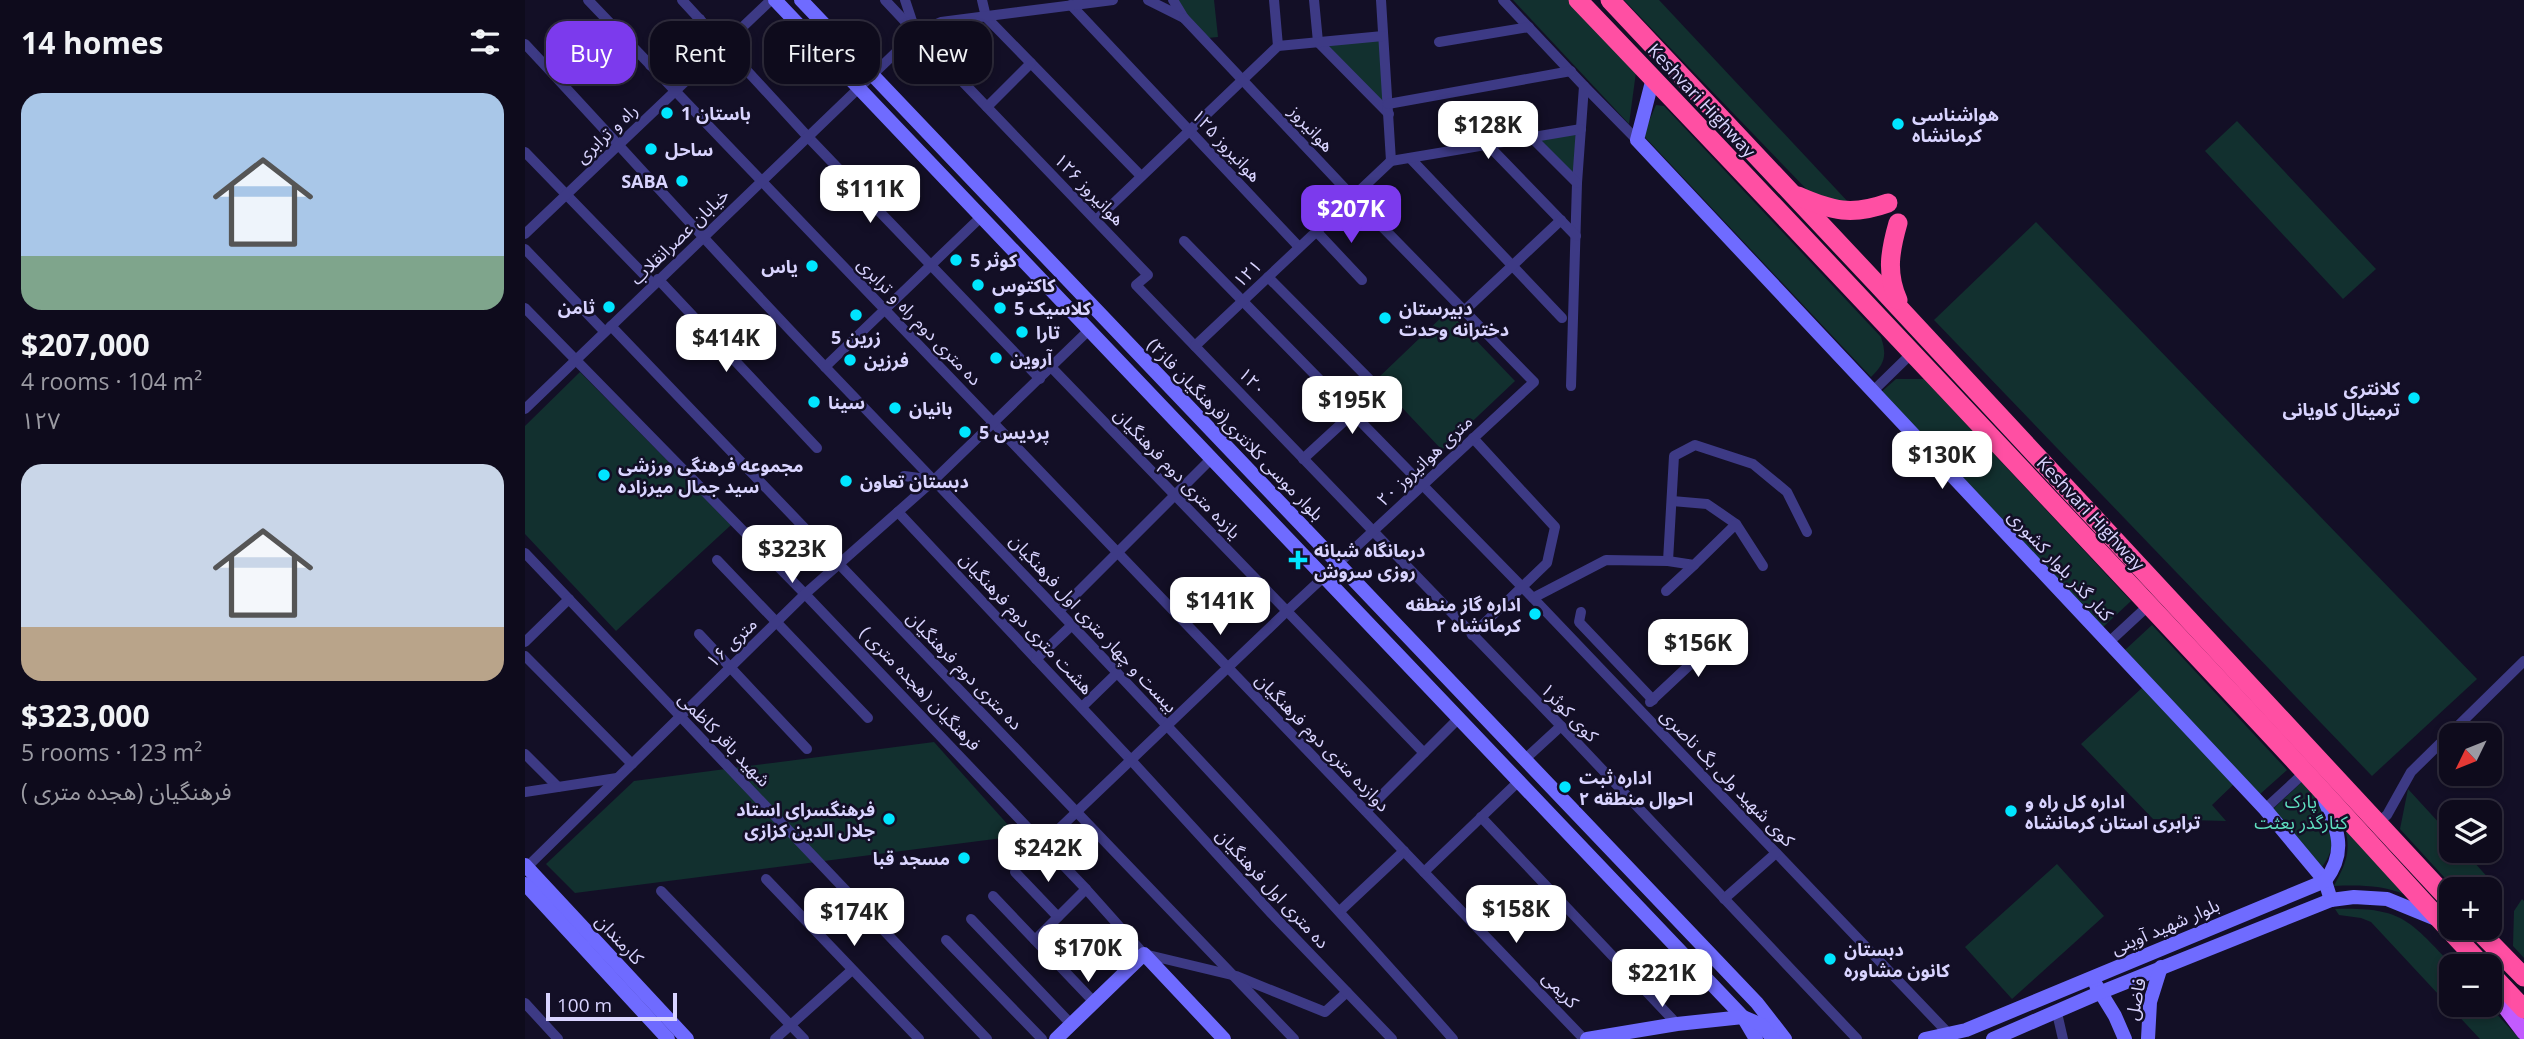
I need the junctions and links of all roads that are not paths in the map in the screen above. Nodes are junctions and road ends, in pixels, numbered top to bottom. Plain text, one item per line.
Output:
1 (589, 0) edge
2 (682, 0) edge
3 (773, 0) edge
4 (801, 0) edge
5 (885, 0) edge
6 (905, 0) edge
7 (982, 0) edge
8 (1113, 0) edge
9 (1148, 0) edge
10 (1173, 0) edge
11 (1274, 0) edge
12 (1314, 0) edge
13 (1381, 0) edge
14 (1503, 0) edge
15 (1578, 0) edge
16 (1610, 0) edge
17 (1053, 4) edge
18 (1071, 5) junction
19 (986, 17) junction
20 (1184, 18) junction
21 (700, 19) edge
22 (821, 21) edge
23 (905, 21) edge
24 (912, 21) edge
25 (950, 21) edge
26 (750, 22) edge
27 (1529, 27) junction
28 (1383, 36) junction
29 (1318, 42) junction
30 (1439, 42) dead end
31 (525, 44) edge
32 (1277, 46) junction
33 (894, 54) edge
34 (1031, 63) junction
35 (650, 65) edge
36 (880, 68) edge
37 (1570, 71) junction
38 (750, 73) edge
39 (1653, 78) junction
40 (1242, 80) junction
41 (880, 82) edge
42 (669, 84) edge
43 (684, 84) edge
44 (864, 84) edge
45 (965, 84) edge
46 (1584, 86) junction
47 (859, 89) junction
48 (676, 91) junction
49 (987, 107) junction
50 (1388, 109) junction
51 (1581, 129) junction
52 (1189, 130) junction
53 (808, 137) junction
54 (1531, 137) junction
55 (1637, 140) junction
56 (619, 145) junction
57 (1488, 145) junction
58 (525, 152) edge
59 (1410, 158) junction
60 (1391, 161) junction
61 (1141, 176) junction
62 (761, 181) junction
63 (1577, 183) junction
64 (1784, 185) junction
65 (567, 194) junction
66 (1353, 197) junction
67 (1888, 204) dead end
68 (982, 216) junction
69 (1096, 220) junction
70 (1561, 220) junction
71 (1898, 223) dead end
72 (1316, 232) junction
73 (1829, 233) junction
74 (525, 234) edge
75 (704, 236) junction
76 (1576, 236) junction
77 (1184, 241) dead end
78 (1299, 247) junction
79 (525, 248) edge
80 (1813, 248) junction
81 (931, 265) junction
82 (1513, 265) junction
83 (1268, 277) junction
84 (1362, 280) dead end
85 (655, 282) junction
86 (1877, 284) junction
87 (1859, 297) junction
88 (1242, 302) junction
89 (525, 307) edge
90 (885, 310) junction
91 (1464, 311) junction
92 (1905, 314) junction
93 (1562, 317) dead end
94 (607, 329) junction
95 (1089, 330) junction
96 (1195, 346) junction
97 (1912, 353) junction
98 (576, 360) junction
99 (825, 367) junction
100 (1052, 368) junction
101 (1040, 379) junction
102 (1534, 382) joint
103 (1571, 386) dead end
104 (1872, 392) junction
105 (525, 410) edge
106 (1352, 414) junction
107 (995, 422) junction
108 (1473, 438) junction
109 (817, 448) dead end
110 (1212, 458) junction
111 (1303, 459) junction
112 (904, 476) dead end
113 (934, 480) junction
114 (1422, 485) junction
115 (1176, 496) junction
116 (1672, 501) junction
117 (898, 512) junction
118 (1736, 524) junction
119 (1373, 532) junction
120 (1807, 532) dead end
121 (525, 553) edge
122 (1119, 553) junction
123 (717, 560) dead end
124 (1668, 561) junction
125 (1339, 564) junction
126 (838, 565) junction
127 (1693, 565) junction
128 (1762, 566) dead end
129 (1324, 577) junction
130 (1522, 588) junction
131 (1666, 591) dead end
132 (805, 594) junction
133 (1533, 598) junction
134 (569, 599) junction
135 (2149, 605) junction
136 (1059, 611) junction
137 (1287, 611) junction
138 (1581, 612) dead end
139 (776, 623) junction
140 (1072, 625) junction
141 (1714, 626) dead end
142 (699, 634) dead end
143 (1472, 635) junction
144 (525, 642) edge
145 (2108, 642) junction
146 (525, 656) edge
147 (1036, 659) junction
148 (2524, 661) edge
149 (731, 667) junction
150 (1227, 667) junction
151 (1117, 673) junction
152 (1653, 700) junction
153 (1082, 707) junction
154 (1641, 712) junction
155 (680, 718) junction
156 (868, 718) dead end
157 (1459, 718) junction
158 (1165, 725) junction
159 (1560, 726) junction
160 (807, 749) dead end
161 (1424, 753) junction
162 (525, 754) edge
163 (1131, 759) junction
164 (1525, 760) junction
165 (632, 764) junction
166 (2305, 772) junction
167 (617, 778) junction
168 (1519, 781) junction
169 (558, 787) junction
170 (2320, 789) junction
171 (525, 792) edge
172 (2266, 810) junction
173 (1077, 811) junction
174 (1366, 811) junction
175 (1481, 817) junction
176 (2378, 822) junction
177 (1043, 844) junction
178 (1404, 851) junction
179 (1776, 853) junction
180 (526, 867) edge
181 (1015, 872) dead end
182 (1424, 872) junction
183 (766, 879) dead end
184 (2325, 881) junction
185 (525, 884) edge
186 (2439, 888) edge
187 (1086, 889) junction
188 (661, 891) dead end
189 (993, 896) dead end
190 (1724, 899) junction
191 (2331, 900) junction
192 (1340, 911) junction
193 (1058, 917) junction
194 (971, 919) dead end
195 (2439, 920) joint
196 (946, 940) dead end
197 (1035, 940) junction
198 (2456, 940) edge
199 (2488, 940) edge
200 (1144, 954) junction
201 (2468, 954) edge
202 (2161, 967) junction
203 (852, 970) junction
204 (1236, 976) junction
205 (2093, 977) junction
206 (2524, 977) edge
207 (2502, 987) edge
208 (2502, 990) edge
209 (1346, 992) junction
210 (2099, 993) junction
211 (1094, 1002) junction
212 (525, 1003) edge
213 (2502, 1003) edge
214 (2524, 1009) edge
215 (2057, 1013) junction
216 (1742, 1017) junction
217 (2524, 1018) edge
218 (1071, 1024) junction
219 (1677, 1024) junction
220 (791, 1025) junction
221 (2524, 1031) edge
222 (1949, 1034) junction
223 (663, 1037) edge
224 (558, 1039) edge
225 (687, 1039) edge
226 (775, 1039) edge
227 (804, 1039) edge
228 (919, 1039) edge
229 (986, 1039) edge
230 (1042, 1039) edge
231 (1056, 1039) edge
232 (1224, 1039) edge
233 (1294, 1039) edge
234 (1392, 1039) edge
235 (1453, 1039) edge
236 (1586, 1039) edge
237 (1756, 1039) edge
238 (1773, 1039) edge
239 (1784, 1039) edge
240 (1857, 1039) edge
241 (1925, 1039) edge
242 (1993, 1039) edge
243 (2063, 1039) edge
244 (2125, 1039) edge
245 (2148, 1039) edge

1 - 35 street, ده متری دوم راه و ترابری
2 - 21 street
3 - 26 street, راه و ترابری
3 - 47 main road
4 - 22 main road, بلوار موسی کلانتری(فرهنگیان فاز۲)
5 - 23 street
6 - 24 street
7 - 19 street
8 - 18 street
9 - 20 street
10 - 20 street
11 - 32 street
12 - 29 street
13 - 28 street
14 - 27 street
15 - 39 highway, Keshvari Highway
16 - 64 highway, Keshvari Highway
17 - 18 street
17 - 19 street
18 - 52 street, هوانیروز ۱۲۵
19 - 25 street
19 - 34 street
20 - 40 street, هوانیروز
27 - 30 street
27 - 37 street
28 - 29 street
28 - 50 street
29 - 32 street
29 - 50 street
31 - 56 street, بیست و چهار متری اول فرهنگیان
32 - 40 street
33 - 36 street, خیابان عصرانقلاب
34 - 49 street
34 - 61 street
37 - 46 street
37 - 50 street
38 - 53 street
39 - 55 main road
39 - 80 highway, Keshvari Highway
40 - 52 street
40 - 66 street, هوانیروز
41 - 125 main road, بلوار موسی کلانتری(فرهنگیان فاز۲)
42 - 48 street, ده متری دوم راه و ترابری
43 - 48 street, راه و ترابری
44 - 47 street, خیابان عصرانقلاب
45 - 49 street, هوانیروز ۱۲۶
46 - 51 street
46 - 55 street
47 - 53 street, خیابان عصرانقلاب
47 - 68 main road
48 - 56 street, راه و ترابری
48 - 62 street, ده متری دوم راه و ترابری
49 - 69 street, هوانیروز ۱۲۶
50 - 60 street
51 - 54 street
51 - 63 street
52 - 61 street
52 - 78 street, هوانیروز ۱۲۵
53 - 62 street, خیابان عصرانقلاب
53 - 81 street
54 - 57 street
54 - 63 street
55 - 104 main road, کنار گذر بلوار کشوری
56 - 65 street, راه و ترابری
56 - 75 street, بیست و چهار متری اول فرهنگیان
57 - 59 street
57 - 70 street
58 - 65 street
59 - 60 street
59 - 82 street
60 - 66 street, ۱۲۱
61 - 69 street
62 - 75 street, خیابان عصرانقلاب
62 - 90 street, ده متری دوم راه و ترابری
63 - 76 street
64 - 67 highway
64 - 73 highway, Keshvari Highway
65 - 74 street, راه و ترابری
65 - 85 street
66 - 72 street, ۱۲۱
66 - 91 street, هوانیروز
68 - 81 street
68 - 95 main road
69 - 96 street, هوانیروز ۱۲۶
70 - 76 street
70 - 82 street
71 - 92 highway
72 - 78 street, ۱۲۱
72 - 84 street
73 - 80 highway
73 - 86 highway, Keshvari Highway
75 - 85 street, خیابان عصرانقلاب
75 - 99 street, بیست و چهار متری اول فرهنگیان
76 - 103 street
77 - 88 street, کوی شهید ولی بگ ناصری
78 - 83 street, ۱۲۱
79 - 94 street, ده متری دوم فرهنگیان
80 - 87 highway, Keshvari Highway
81 - 90 street
81 - 101 street
82 - 91 street
82 - 93 street
83 - 88 street, ۱۲۱
83 - 106 street
85 - 94 street, خیابان عصرانقلاب
85 - 109 street
86 - 87 highway
86 - 92 highway, Keshvari Highway
87 - 97 highway, Keshvari Highway
88 - 96 street, ۱۲۱
88 - 106 street, کوی شهید ولی بگ ناصری
89 - 98 street, فرهنگیان (هجده متری )
90 - 99 street
90 - 107 street, ده متری دوم راه و ترابری
91 - 102 street, هوانیروز
92 - 176 highway, Keshvari Highway
94 - 98 street, خیابان عصرانقلاب
94 - 126 street, ده متری دوم فرهنگیان
95 - 100 street, ۱۶ متری
95 - 110 main road
96 - 111 street, ۱۲۰
97 - 104 street
97 - 135 highway, Keshvari Highway
98 - 105 street, خیابان عصرانقلاب
98 - 132 street, فرهنگیان (هجده متری )
99 - 113 street, بیست و چهار متری اول فرهنگیان
100 - 101 street, ۱۶ متری
100 - 115 street, یازده متری دوم فرهنگیان
101 - 107 street, ۱۶ متری
102 - 108 street, ۲۰ متری هوانیروز
104 - 145 main road, کنار گذر بلوار کشوری
106 - 111 street
106 - 114 street, کوی شهید ولی بگ ناصری
107 - 113 street, ۱۶ متری
107 - 122 street, دوازده متری دوم فرهنگیان
108 - 114 street, ۲۰ متری هوانیروز
108 - 130 street
110 - 115 street
110 - 129 main road
111 - 119 street, ۱۲۰
112 - 113 street
113 - 117 street, ۱۶ متری
113 - 136 street, بیست و چهار متری اول فرهنگیان
114 - 119 street, ۲۰ متری هوانیروز
114 - 130 street, کوی شهید ولی بگ ناصری
115 - 122 street
115 - 137 street, یازده متری دوم فرهنگیان
116 - 118 street
116 - 120 street
116 - 124 street
117 - 126 street, ۱۶ متری
117 - 147 street, هشت متری دوم فرهنگیان
118 - 127 street
118 - 128 street
119 - 125 street, ۲۰ متری هوانیروز
119 - 143 street, کوی کوثر۱
121 - 134 street, شهید باقر کاظمی
122 - 136 street
122 - 150 street, دوازده متری دوم فرهنگیان
123 - 139 street
124 - 127 street
124 - 133 street
125 - 129 street, ۲۰ متری هوانیروز
125 - 164 main road, بلوار موسی کلانتری(فرهنگیان فاز۲)
126 - 132 street, ۱۶ متری
126 - 173 street, ده متری دوم فرهنگیان
127 - 131 street
129 - 137 street, ۲۰ متری هوانیروز
129 - 157 main road
130 - 133 street, کوی شهید ولی بگ ناصری
130 - 143 street
132 - 139 street, ۱۶ متری
132 - 177 street, فرهنگیان (هجده متری )
133 - 154 street, کوی شهید ولی بگ ناصری
134 - 144 street
134 - 155 street, شهید باقر کاظمی
135 - 145 street
135 - 166 highway, Keshvari Highway
136 - 140 street, بیست و چهار متری اول فرهنگیان
137 - 150 street, ۲۰ متری هوانیروز
137 - 161 street, یازده متری دوم فرهنگیان
138 - 152 street
139 - 149 street, ۱۶ متری
139 - 156 street
140 - 147 street
140 - 151 street, بیست و چهار متری اول فرهنگیان
141 - 152 street
142 - 149 street
143 - 159 street, کوی کوثر۱
145 - 172 main road, کنار گذر بلوار کشوری
146 - 165 street
147 - 153 street, هشت متری دوم فرهنگیان
148 - 176 street
149 - 155 street, ۱۶ متری
149 - 160 street
150 - 158 street, ۲۰ متری هوانیروز
150 - 174 street, دوازده متری دوم فرهنگیان
151 - 153 street
151 - 158 street, بیست و چهار متری اول فرهنگیان
152 - 154 street
153 - 163 street, هشت متری دوم فرهنگیان
154 - 179 street, کوی شهید ولی بگ ناصری
155 - 165 street, ۱۶ متری
155 - 229 street, شهید باقر کاظمی
157 - 161 street
157 - 168 main road
158 - 163 street, ۲۰ متری هوانیروز
158 - 192 street, بیست و چهار متری اول فرهنگیان
159 - 164 street
159 - 190 street, کوی کوثر۱
161 - 174 street
162 - 169 street
163 - 173 street, ۲۰ متری هوانیروز
163 - 209 street, ده متری اول فرهنگیان
164 - 239 main road, بلوار موسی کلانتری(فرهنگیان فاز۲)
165 - 167 street, ۱۶ متری
166 - 170 highway, Keshvari Highway
166 - 172 street
167 - 169 street
167 - 180 street, ۱۶ متری
168 - 175 street
168 - 216 main road
169 - 171 street
170 - 184 main road
170 - 195 highway, Keshvari Highway
172 - 184 main road, کنار گذر بلوار کشوری
173 - 177 street, ۲۰ متری هوانیروز
173 - 204 street, ده متری دوم فرهنگیان
174 - 178 street, دوازده متری دوم فرهنگیان
175 - 182 street
175 - 219 street
176 - 186 highway, Keshvari Highway
177 - 187 street, فرهنگیان (هجده متری )
178 - 182 street, دوازده متری دوم فرهنگیان
178 - 192 street
179 - 190 street
179 - 222 street, کوی شهید ولی بگ ناصری
180 - 225 main road, کارمندان
181 - 193 street
182 - 236 street, کریمی
183 - 203 street
184 - 191 main road
184 - 205 main road, بلوار شهید آوینی
185 - 223 main road
187 - 193 street
187 - 200 street, فرهنگیان (هجده متری )
188 - 220 street
189 - 197 street
190 - 240 street, کوی کوثر۱
191 - 195 main road, بلوار شهید آوینی
191 - 202 main road, بلوار شهید آوینی
192 - 235 street, بیست و چهار متری اول فرهنگیان
193 - 197 street
194 - 218 street
196 - 230 street
197 - 211 street
198 - 201 highway, Keshvari Highway
199 - 206 highway
200 - 204 street
200 - 211 main road
200 - 232 main road, فرهنگیان (هجده متری )
202 - 210 main road, بلوار شهید آوینی
202 - 245 main road, فاضل
203 - 220 street
203 - 228 street
204 - 209 street
204 - 233 street, ده متری دوم فرهنگیان
205 - 210 main road, فاضل
205 - 222 main road, بلوار شهید آوینی
207 - 214 highway
208 - 217 main road
209 - 234 street, ده متری اول فرهنگیان
210 - 215 main road, بلوار شهید آوینی
210 - 244 main road, فاضل
211 - 218 main road
212 - 224 street
213 - 221 main road
215 - 242 main road, بلوار شهید آوینی
215 - 243 street
216 - 219 main road
216 - 237 main road
216 - 238 main road
218 - 231 main road
219 - 236 main road
220 - 226 street
220 - 227 street
222 - 241 main road, بلوار شهید آوینی

